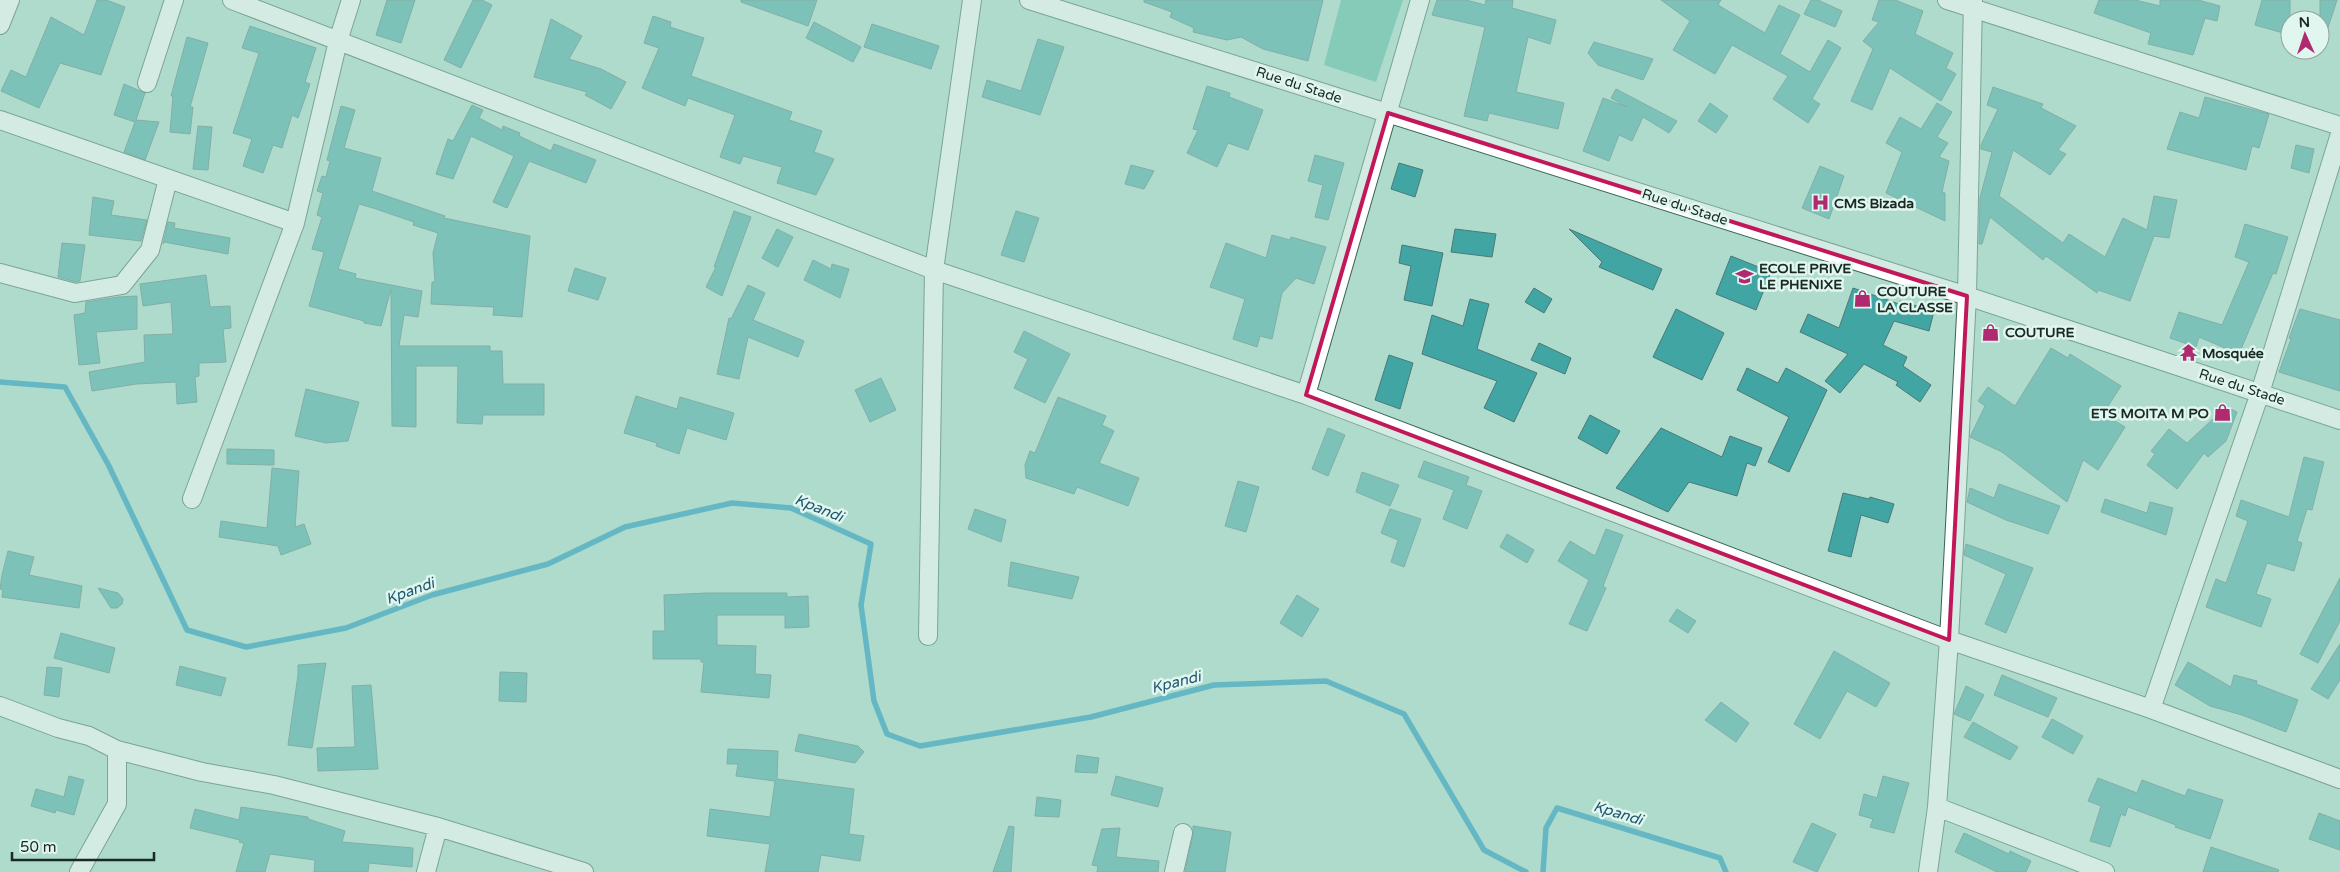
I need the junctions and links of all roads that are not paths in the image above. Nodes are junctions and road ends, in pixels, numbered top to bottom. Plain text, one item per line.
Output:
1 (10, 0) edge
2 (174, 0) edge
3 (232, 0) edge
4 (351, 0) edge
5 (972, 0) edge
6 (1029, 0) edge
7 (1420, 0) edge
8 (1947, 0) edge
9 (1973, 4) edge
10 (0, 26) edge
11 (338, 41) junction
12 (147, 83) dead end
13 (1388, 113) junction
14 (0, 120) edge
15 (2340, 126) edge
16 (2340, 134) edge
17 (168, 179) junction
18 (295, 223) junction
19 (934, 270) junction
20 (0, 273) edge
21 (1967, 296) junction
22 (2260, 394) junction
23 (1306, 396) junction
24 (2340, 420) edge
25 (192, 499) dead end
26 (928, 636) dead end
27 (1949, 640) junction
28 (0, 706) edge
29 (2152, 709) junction
30 (117, 750) junction
31 (2340, 778) edge
32 (1937, 806) junction
33 (438, 827) junction
34 (1183, 833) dead end
35 (79, 872) edge
36 (426, 872) edge
37 (584, 872) edge
38 (1174, 872) edge
39 (1928, 872) edge
40 (2105, 872) edge

1 - 10 street
2 - 12 street
3 - 11 street
4 - 11 street
5 - 19 street
6 - 13 street, Rue du Stade
7 - 13 street
8 - 9 street
9 - 15 street
9 - 21 street
11 - 18 street
11 - 19 street
13 - 21 street, Rue du Stade
13 - 23 street
14 - 17 street
16 - 22 street
17 - 18 street
17 - 20 street
18 - 25 street
19 - 23 street
19 - 26 street
21 - 22 street, Rue du Stade
21 - 27 street
22 - 24 street, Rue du Stade
22 - 29 street
23 - 27 street
27 - 29 street
27 - 32 street
28 - 30 street
29 - 31 street
30 - 33 street
30 - 35 street
32 - 39 street
32 - 40 street
33 - 36 street
33 - 37 street
34 - 38 street

